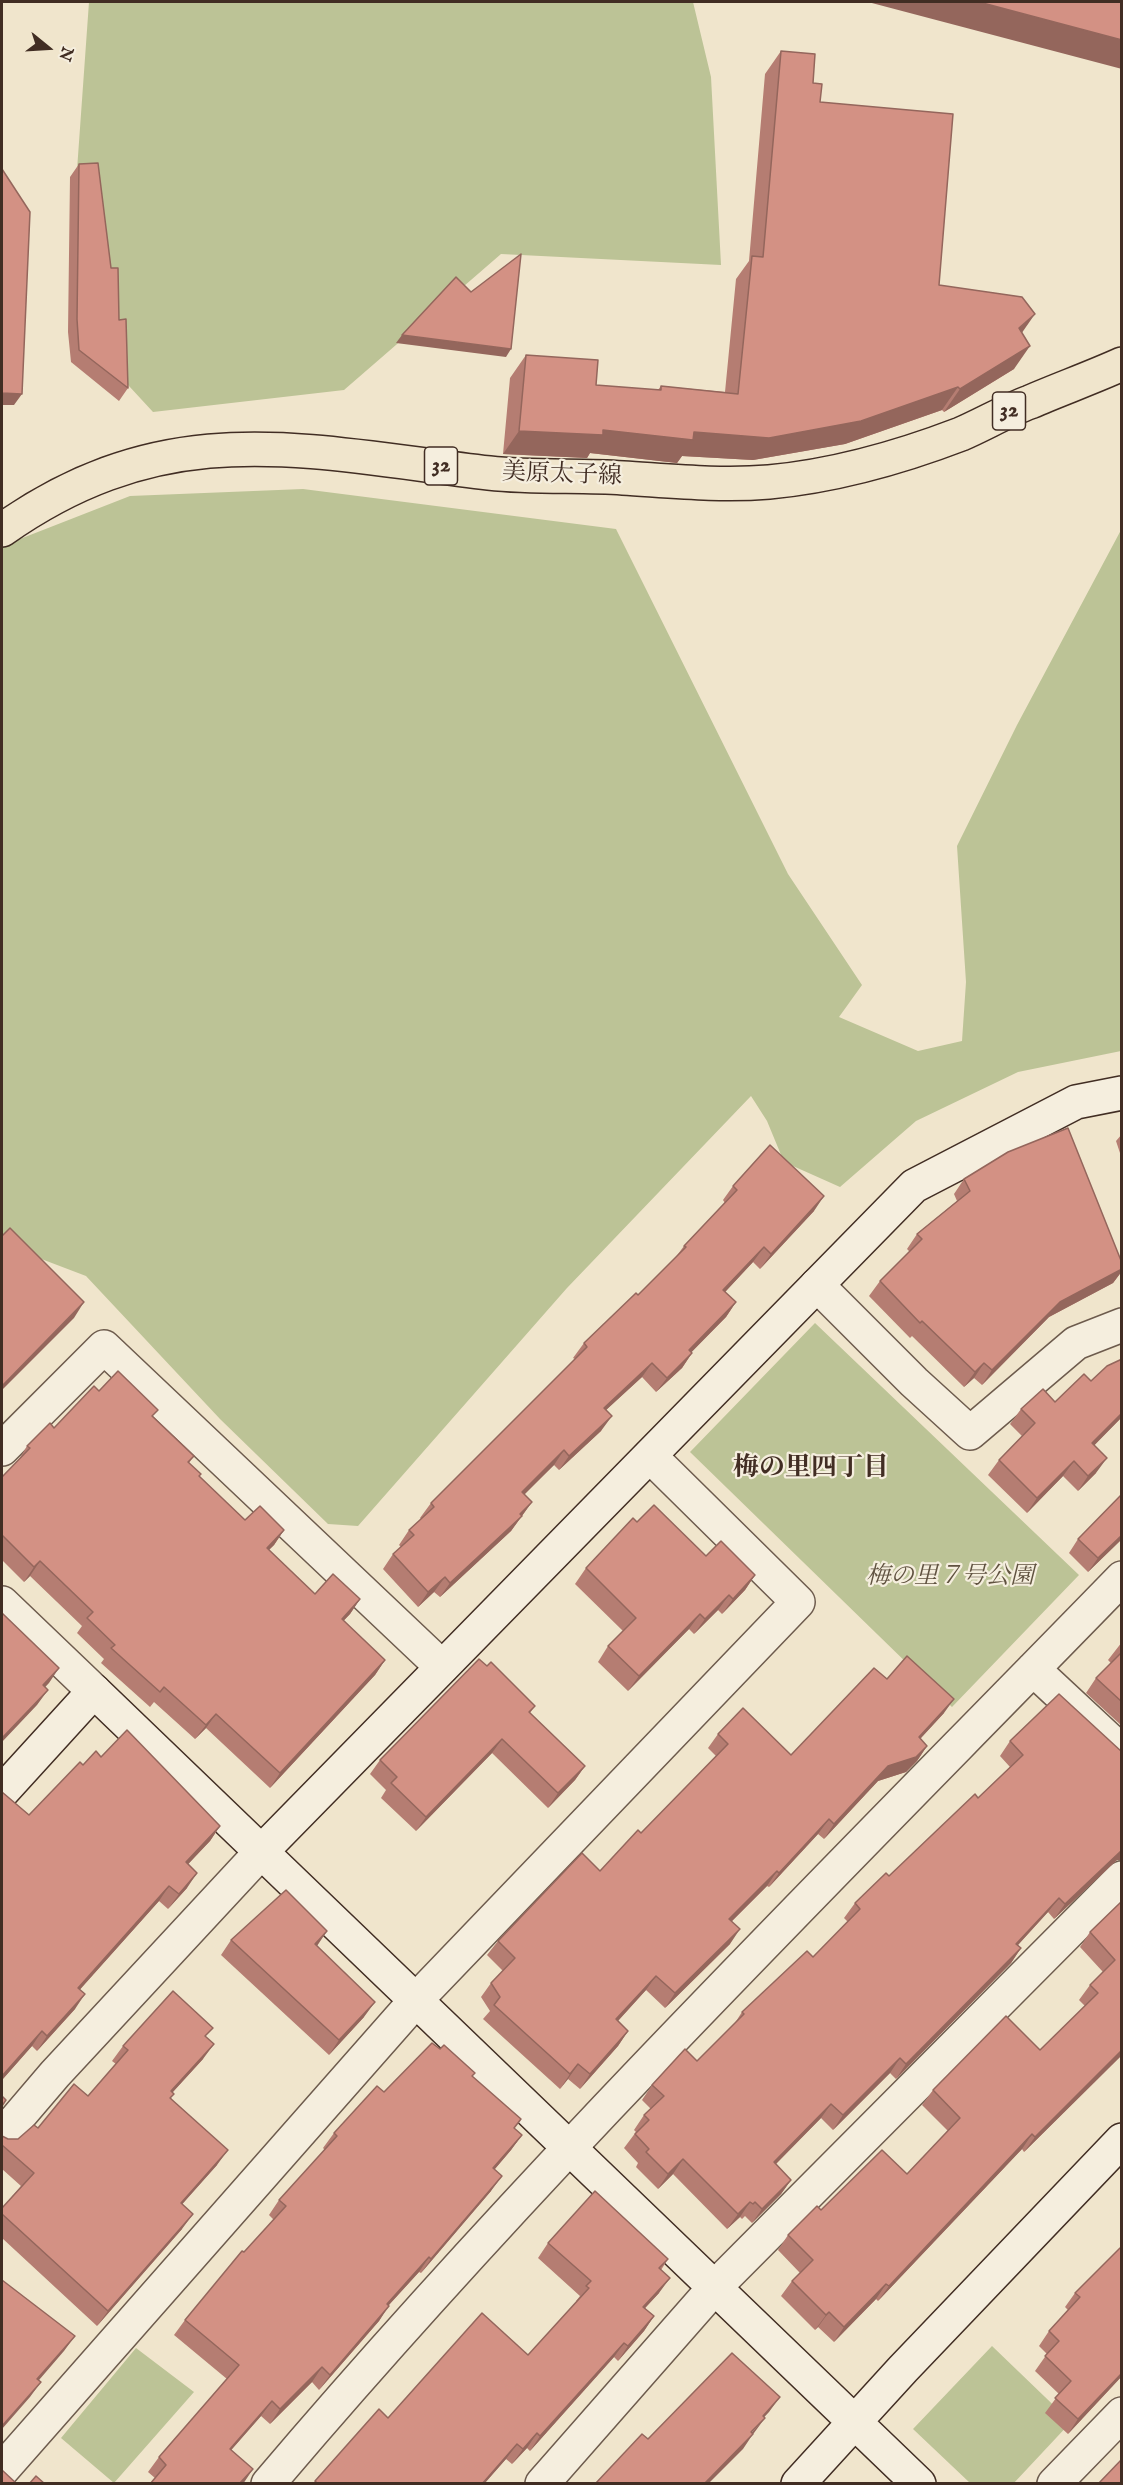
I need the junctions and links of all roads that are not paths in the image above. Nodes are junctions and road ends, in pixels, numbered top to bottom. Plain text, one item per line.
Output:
1 (1122, 364) edge
2 (2, 530) edge
3 (1122, 1093) edge
4 (817, 1285) junction
5 (1122, 1325) edge
6 (2, 1449) edge
7 (650, 1456) junction
8 (1122, 1578) edge
9 (2, 1603) edge
10 (442, 1667) junction
11 (1033, 1669) junction
12 (94, 1691) junction
13 (1122, 1752) edge
14 (2, 1792) edge
15 (263, 1850) junction
16 (1122, 1878) edge
17 (417, 2000) junction
18 (2, 2136) edge
19 (1122, 2140) edge
20 (569, 2146) junction
21 (715, 2287) junction
22 (1122, 2414) edge
23 (855, 2421) junction
24 (2, 2470) edge
25 (268, 2484) edge
26 (542, 2484) edge
27 (798, 2484) edge
28 (919, 2484) edge
29 (1054, 2484) edge

1 - 2 main road, 美原太子線 / 32
3 - 4 street
4 - 5 street
4 - 7 street
6 - 10 street
7 - 10 street
7 - 17 street
8 - 11 street
9 - 12 street
10 - 15 street
11 - 13 street
11 - 20 street
12 - 14 street
12 - 15 street
15 - 17 street
15 - 18 street
16 - 21 street
17 - 20 street
17 - 24 street
19 - 23 street
20 - 21 street
20 - 25 street
21 - 23 street
21 - 26 street
22 - 29 street
23 - 27 street
23 - 28 street

